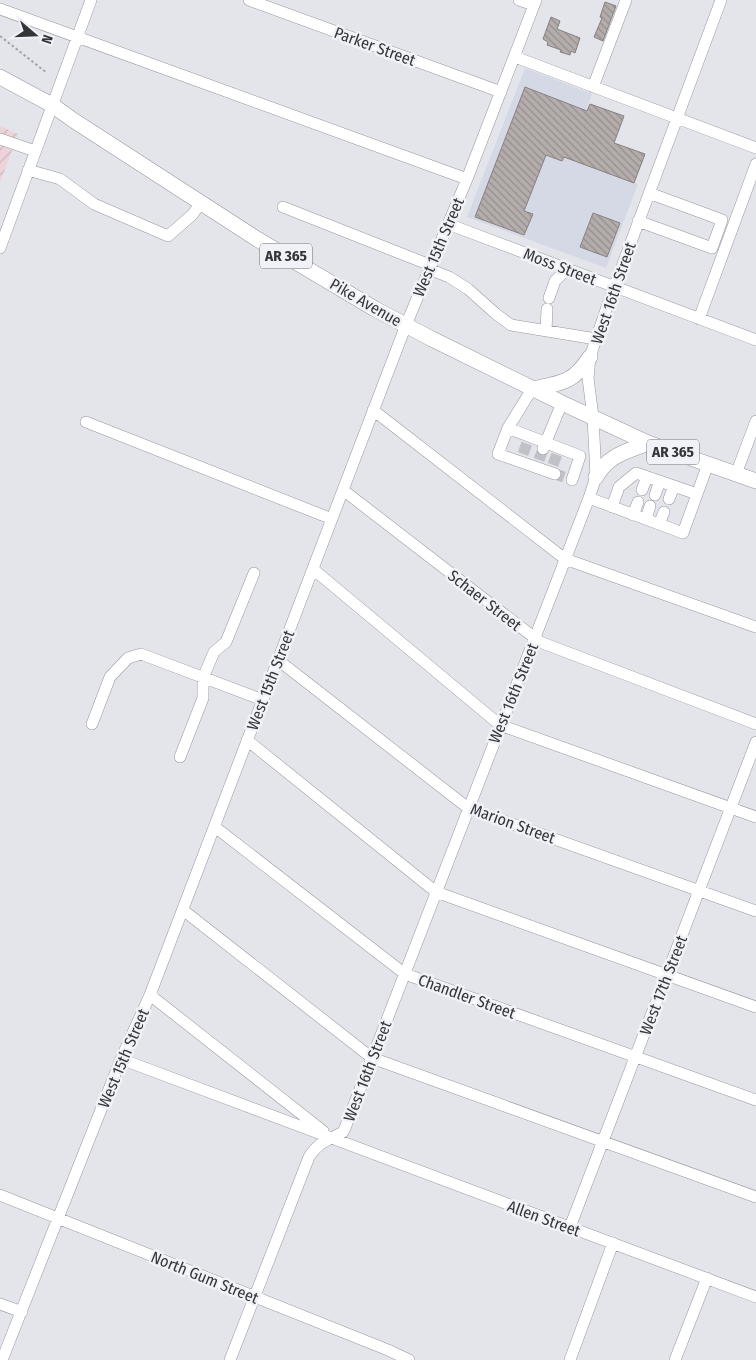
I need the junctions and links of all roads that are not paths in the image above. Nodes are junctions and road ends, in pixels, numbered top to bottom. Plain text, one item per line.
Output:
1 (91, 0) edge
2 (249, 0) edge
3 (519, 0) edge
4 (626, 0) edge
5 (721, 0) edge
6 (535, 3) edge
7 (0, 9) edge
8 (77, 38) junction
9 (514, 57) junction
10 (0, 77) edge
11 (593, 87) junction
12 (501, 92) junction
13 (52, 105) junction
14 (677, 118) junction
15 (0, 139) edge
16 (756, 148) edge
17 (35, 150) junction
18 (756, 164) edge
19 (28, 170) junction
20 (467, 179) junction
21 (649, 193) junction
22 (201, 203) junction
23 (283, 207) dead end
24 (638, 221) junction
25 (448, 224) junction
26 (1, 242) edge
27 (430, 267) junction
28 (567, 269) junction
29 (614, 287) junction
30 (699, 318) junction
31 (406, 325) junction
32 (546, 330) junction
33 (596, 339) junction
34 (756, 340) edge
35 (590, 357) junction
36 (532, 389) junction
37 (562, 403) junction
38 (373, 410) junction
39 (593, 417) junction
40 (756, 421) edge
41 (86, 422) dead end
42 (508, 428) junction
43 (754, 435) edge
44 (648, 443) junction
45 (525, 449) junction
46 (541, 455) junction
47 (708, 464) junction
48 (559, 467) junction
49 (736, 474) junction
50 (647, 477) junction
51 (660, 481) junction
52 (756, 481) edge
53 (594, 482) junction
54 (674, 486) junction
55 (343, 490) junction
56 (642, 490) dead end
57 (697, 494) junction
58 (655, 495) dead end
59 (589, 498) junction
60 (669, 499) dead end
61 (638, 502) dead end
62 (650, 506) dead end
63 (612, 507) junction
64 (664, 512) dead end
65 (633, 515) junction
66 (332, 519) junction
67 (646, 519) junction
68 (659, 524) junction
69 (565, 558) junction
70 (313, 569) junction
71 (254, 573) dead end
72 (756, 627) edge
73 (535, 638) junction
74 (278, 660) junction
75 (204, 678) junction
76 (263, 700) junction
77 (92, 724) dead end
78 (756, 724) edge
79 (500, 725) junction
80 (247, 740) junction
81 (756, 742) edge
82 (180, 757) dead end
83 (468, 808) junction
84 (731, 808) junction
85 (756, 817) edge
86 (215, 827) junction
87 (699, 890) junction
88 (436, 892) junction
89 (183, 910) junction
90 (756, 911) edge
91 (405, 974) junction
92 (667, 975) junction
93 (150, 995) junction
94 (756, 1007) edge
95 (636, 1057) junction
96 (372, 1058) junction
97 (121, 1059) junction
98 (756, 1100) edge
99 (332, 1138) junction
100 (603, 1142) junction
101 (0, 1195) edge
102 (756, 1197) edge
103 (59, 1218) junction
104 (570, 1227) junction
105 (613, 1244) junction
106 (706, 1278) junction
107 (255, 1297) junction
108 (756, 1297) edge
109 (0, 1304) edge
110 (22, 1312) junction
111 (2, 1360) edge
112 (230, 1360) edge
113 (409, 1360) edge
114 (570, 1360) edge
115 (675, 1360) edge

1 - 8 street
2 - 12 street, Parker Street
3 - 6 street
4 - 11 street
5 - 14 street, West 16th Street
6 - 9 street, West 15th Street
7 - 8 street
8 - 13 street
8 - 20 street
9 - 11 street
9 - 12 street, West 15th Street
10 - 13 main road, Pike Avenue / AR 365
11 - 14 street
12 - 20 street, West 15th Street
13 - 17 street
13 - 22 main road, Pike Avenue / AR 365
14 - 16 street
14 - 21 street, West 16th Street
15 - 17 street
17 - 19 street
18 - 30 street
19 - 22 street
19 - 26 street
20 - 25 street, West 15th Street
21 - 24 street, West 16th Street
21 - 24 street
22 - 31 main road, Pike Avenue / AR 365
23 - 27 street
24 - 29 street, West 16th Street
25 - 27 street, West 15th Street
25 - 28 street, Moss Street
27 - 31 street, West 15th Street
27 - 32 street
28 - 29 street, Moss Street
28 - 32 street
29 - 30 street, Moss Street
29 - 33 street, West 16th Street
30 - 34 street, Moss Street
31 - 36 main road, Pike Avenue / AR 365
31 - 38 street, West 15th Street
32 - 33 street
33 - 35 street, West 16th Street
35 - 36 main road
35 - 39 street, West 16th Street
36 - 37 main road, Pike Avenue / AR 365
36 - 42 street
37 - 39 main road, Pike Avenue / AR 365
37 - 46 street
38 - 55 street, West 15th Street
38 - 69 street
39 - 44 main road, Pike Avenue / AR 365
39 - 53 street, West 16th Street
40 - 43 street
41 - 66 street
42 - 45 street
42 - 45 street
43 - 49 street
44 - 47 main road, Pike Avenue / AR 365
44 - 53 main road
45 - 46 street
45 - 46 street
46 - 48 street
46 - 48 street
47 - 49 main road, Pike Avenue / AR 365
47 - 57 street
48 - 53 street
49 - 52 main road, Pike Avenue / AR 365
50 - 51 street
50 - 56 street
50 - 63 street
51 - 54 street
51 - 58 street
53 - 59 street, West 16th Street
54 - 57 street
54 - 60 street
55 - 66 street, West 15th Street
55 - 73 street, Schaer Street
57 - 68 street
59 - 63 street
59 - 69 street, West 16th Street
61 - 65 street
62 - 67 street
63 - 65 street
64 - 68 street
65 - 67 street
66 - 70 street, West 15th Street
67 - 68 street
69 - 72 street
69 - 73 street, West 16th Street
70 - 74 street, West 15th Street
70 - 79 street
71 - 75 street
73 - 78 street, Schaer Street
73 - 79 street, West 16th Street
74 - 76 street, West 15th Street
74 - 83 street, Marion Street
75 - 76 street
75 - 77 street
75 - 82 street
76 - 80 street, West 15th Street
79 - 83 street, West 16th Street
79 - 84 street
80 - 86 street, West 15th Street
80 - 88 street
81 - 84 street, West 17th Street
83 - 87 street, Marion Street
83 - 88 street, West 16th Street
84 - 85 street
84 - 87 street, West 17th Street
86 - 89 street, West 15th Street
86 - 91 street, Chandler Street
87 - 90 street, Marion Street
87 - 92 street, West 17th Street
88 - 91 street, West 16th Street
88 - 92 street
89 - 93 street, West 15th Street
89 - 96 street
91 - 95 street, Chandler Street
91 - 96 street, West 16th Street
92 - 94 street
92 - 95 street, West 17th Street
93 - 97 street, West 15th Street
93 - 99 street, Allen Street
95 - 98 street, Chandler Street
95 - 100 street, West 17th Street
96 - 99 street, West 16th Street
96 - 100 street
97 - 99 street, Allen Street
97 - 103 street, West 15th Street
99 - 104 street, Allen Street
99 - 107 street, West 16th Street
100 - 102 street
100 - 104 street, West 17th Street
101 - 103 street, North Gum Street
103 - 107 street, North Gum Street
103 - 110 street, West 15th Street
104 - 105 street, Allen Street
105 - 106 street, Allen Street
105 - 114 street
106 - 108 street, Allen Street
106 - 115 street
107 - 112 street, West 16th Street
107 - 113 street, North Gum Street
109 - 110 street
110 - 111 street, West 15th Street

